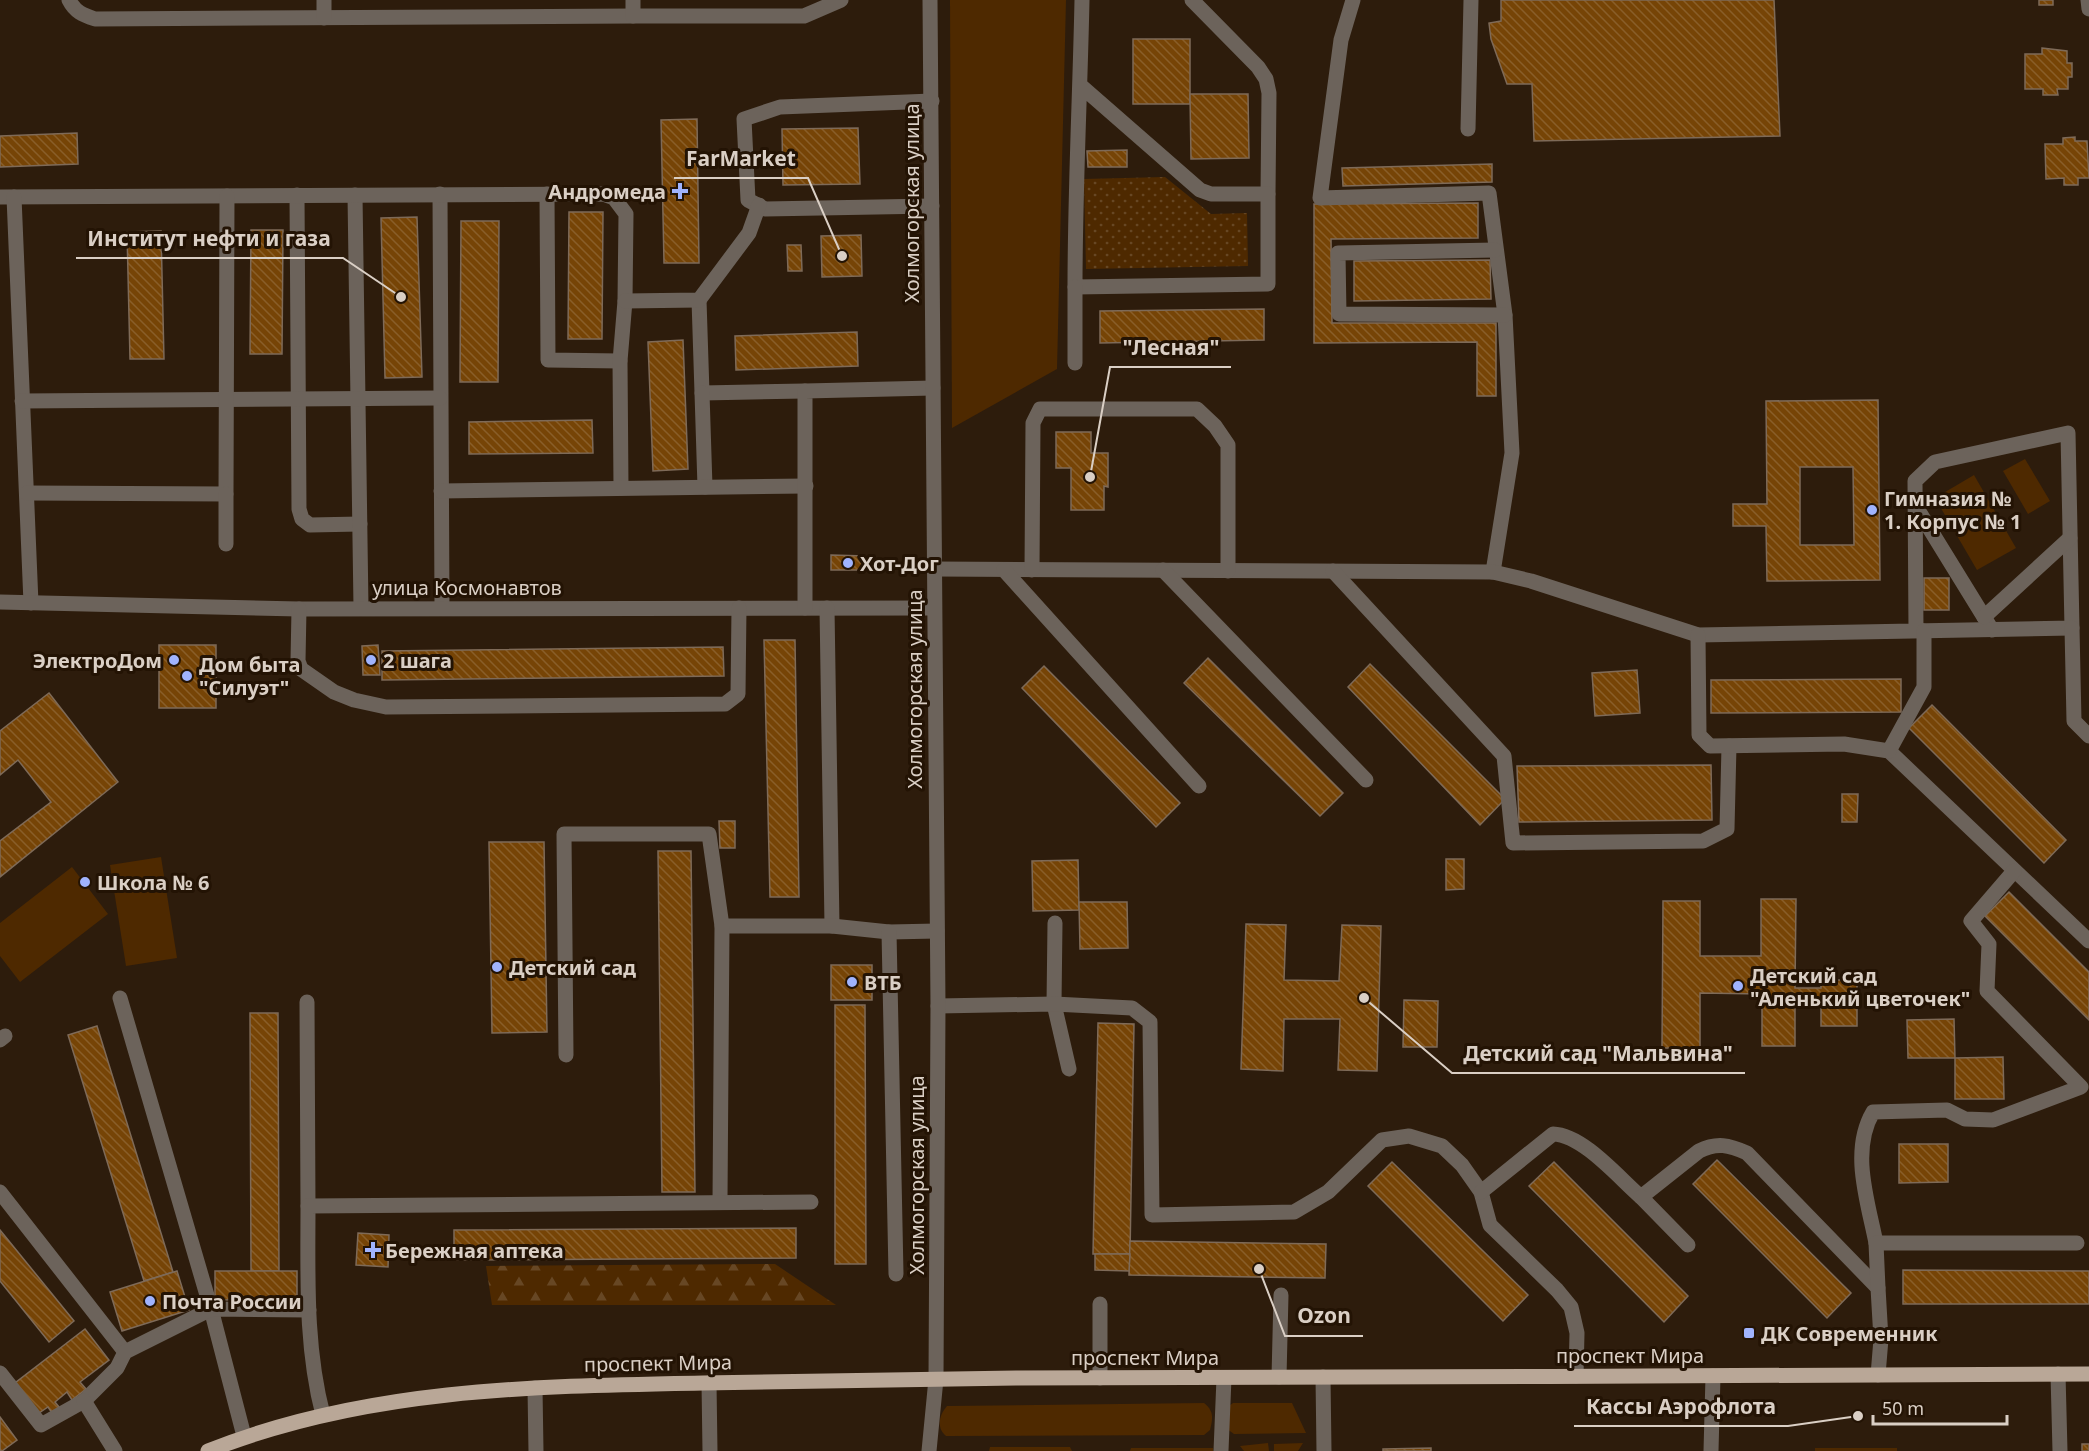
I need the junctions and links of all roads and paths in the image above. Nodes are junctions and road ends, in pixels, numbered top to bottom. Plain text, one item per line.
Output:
1 (69, 0) edge
2 (324, 0) edge
3 (633, 0) edge
4 (841, 0) edge
5 (930, 0) edge
6 (1082, 0) edge
7 (1192, 0) edge
8 (1353, 0) edge
9 (1471, 0) edge
10 (2088, 0) edge
11 (2089, 9) edge
12 (633, 16) junction
13 (324, 18) junction
14 (1081, 86) junction
15 (932, 101) junction
16 (1468, 129) dead end
17 (441, 194) junction
18 (547, 194) junction
19 (1268, 194) junction
20 (297, 195) junction
21 (354, 195) junction
22 (227, 196) junction
23 (7, 197) edge
24 (759, 205) junction
25 (932, 206) junction
26 (1496, 250) junction
27 (1075, 287) junction
28 (699, 300) junction
29 (625, 301) junction
30 (1505, 315) junction
31 (620, 361) junction
32 (1075, 363) dead end
33 (933, 388) junction
34 (804, 391) junction
35 (702, 393) junction
36 (440, 398) junction
37 (228, 400) junction
38 (298, 400) junction
39 (358, 400) junction
40 (22, 401) junction
41 (806, 486) junction
42 (705, 487) junction
43 (621, 488) junction
44 (441, 490) junction
45 (27, 493) junction
46 (226, 494) junction
47 (1915, 504) junction
48 (360, 524) junction
49 (2070, 538) junction
50 (226, 544) dead end
51 (934, 569) junction
52 (1004, 570) junction
53 (1032, 570) junction
54 (1163, 570) junction
55 (1228, 571) junction
56 (1333, 571) junction
57 (1493, 572) junction
58 (0, 602) edge
59 (31, 603) junction
60 (361, 608) junction
61 (442, 608) junction
62 (739, 608) junction
63 (805, 608) junction
64 (827, 608) junction
65 (934, 608) junction
66 (299, 609) junction
67 (1988, 624) junction
68 (2072, 628) junction
69 (1920, 631) junction
70 (1698, 635) junction
71 (2089, 735) edge
72 (1729, 746) junction
73 (1889, 751) junction
74 (1366, 780) dead end
75 (1198, 786) dead end
76 (2014, 871) junction
77 (1055, 923) dead end
78 (722, 926) junction
79 (832, 926) junction
80 (937, 931) junction
81 (889, 932) junction
82 (2089, 941) edge
83 (120, 998) dead end
84 (307, 1002) dead end
85 (1054, 1004) junction
86 (938, 1006) junction
87 (566, 1055) dead end
88 (1069, 1069) dead end
89 (0, 1192) edge
90 (1481, 1192) junction
91 (1641, 1197) junction
92 (720, 1202) junction
93 (811, 1202) dead end
94 (308, 1206) junction
95 (1875, 1243) junction
96 (2077, 1243) dead end
97 (1688, 1245) dead end
98 (896, 1274) dead end
99 (1878, 1288) junction
100 (1281, 1295) dead end
101 (1100, 1304) dead end
102 (211, 1309) junction
103 (309, 1310) junction
104 (125, 1352) junction
105 (0, 1373) edge
106 (2058, 1374) junction
107 (2089, 1374) edge
108 (1878, 1375) junction
109 (1576, 1376) junction
110 (1713, 1376) junction
111 (1224, 1377) junction
112 (1280, 1377) junction
113 (1323, 1377) junction
114 (936, 1378) junction
115 (1100, 1378) junction
116 (709, 1383) junction
117 (535, 1388) junction
118 (84, 1401) junction
119 (323, 1414) junction
120 (244, 1436) junction
121 (115, 1451) edge
122 (208, 1451) edge
123 (536, 1451) edge
124 (710, 1451) edge
125 (929, 1451) edge
126 (1221, 1451) edge
127 (1324, 1451) edge
128 (1711, 1451) edge
129 (2060, 1451) edge

1 - 13 street
2 - 13 street
3 - 12 street
4 - 12 street
5 - 15 street, Холмогорская улица
6 - 14 street
7 - 19 street
8 - 26 street
9 - 16 street
10 - 11 street
12 - 13 street
14 - 19 street
14 - 27 street
15 - 24 street
15 - 25 street, Холмогорская улица
17 - 18 street
17 - 21 street
17 - 36 street
18 - 29 street
18 - 31 street
19 - 27 street
20 - 21 street
20 - 22 street
20 - 38 street
21 - 39 street
22 - 23 street
22 - 37 street
23 - 40 street
24 - 25 street
24 - 28 street
25 - 33 street, Холмогорская улица
26 - 30 street
26 - 30 street
27 - 32 street
28 - 29 street
28 - 35 street
29 - 31 street
30 - 57 street
31 - 43 street
33 - 34 street
33 - 51 street, Холмогорская улица
34 - 35 street
34 - 41 street
35 - 42 street
36 - 39 street
36 - 44 street
37 - 38 street
37 - 40 street
37 - 46 street
38 - 39 street
38 - 48 street
39 - 48 street
40 - 45 street
41 - 42 street
41 - 63 street
42 - 43 street
43 - 44 street
44 - 61 street
45 - 46 street
45 - 59 street
46 - 50 street
47 - 49 street
47 - 67 street
47 - 69 street
48 - 60 street
49 - 67 street
49 - 68 street
51 - 52 street
51 - 65 street, Холмогорская улица
52 - 53 street
52 - 75 street
53 - 54 street
53 - 55 street
54 - 55 street
54 - 74 street
55 - 56 street
56 - 57 street
56 - 72 street
57 - 70 street
58 - 59 street, улица Космонавтов
59 - 66 street, улица Космонавтов
60 - 61 street, улица Космонавтов
60 - 66 street, улица Космонавтов
61 - 62 street, улица Космонавтов
62 - 63 street, улица Космонавтов
62 - 66 street
63 - 64 street, улица Космонавтов
64 - 65 street, улица Космонавтов
64 - 79 street
65 - 80 street, Холмогорская улица
67 - 68 street
67 - 69 street
68 - 71 street
69 - 70 street
69 - 73 street
70 - 72 street
72 - 73 street
73 - 76 street
76 - 82 street
76 - 95 street
77 - 85 street
78 - 79 street
78 - 87 street
78 - 92 street
79 - 81 street
80 - 81 street
80 - 86 street, Холмогорская улица
81 - 98 street
83 - 102 street
84 - 94 street
85 - 86 street
85 - 88 street
85 - 90 street
86 - 114 street, Холмогорская улица
89 - 104 street
90 - 91 street
90 - 109 street
91 - 97 street
91 - 99 street
92 - 93 street
92 - 94 street
94 - 103 street
95 - 96 street
95 - 99 street
99 - 108 street
100 - 112 street
101 - 115 street
102 - 103 street
102 - 104 street
102 - 120 street
103 - 119 street
104 - 118 street
105 - 118 street
106 - 107 main road, проспект Мира
106 - 108 main road, проспект Мира
106 - 129 street
108 - 110 main road, проспект Мира
109 - 110 main road, проспект Мира
109 - 113 main road, проспект Мира
110 - 128 street
111 - 112 main road, проспект Мира
111 - 115 main road, проспект Мира
111 - 126 street
112 - 113 main road, проспект Мира
113 - 127 street
114 - 115 main road, проспект Мира
114 - 116 main road, проспект Мира
114 - 125 street, Холмогорская улица
116 - 117 main road, проспект Мира
116 - 124 street
117 - 119 main road, проспект Мира
117 - 123 street
118 - 121 street
119 - 120 main road, проспект Мира
120 - 122 main road, проспект Мира

